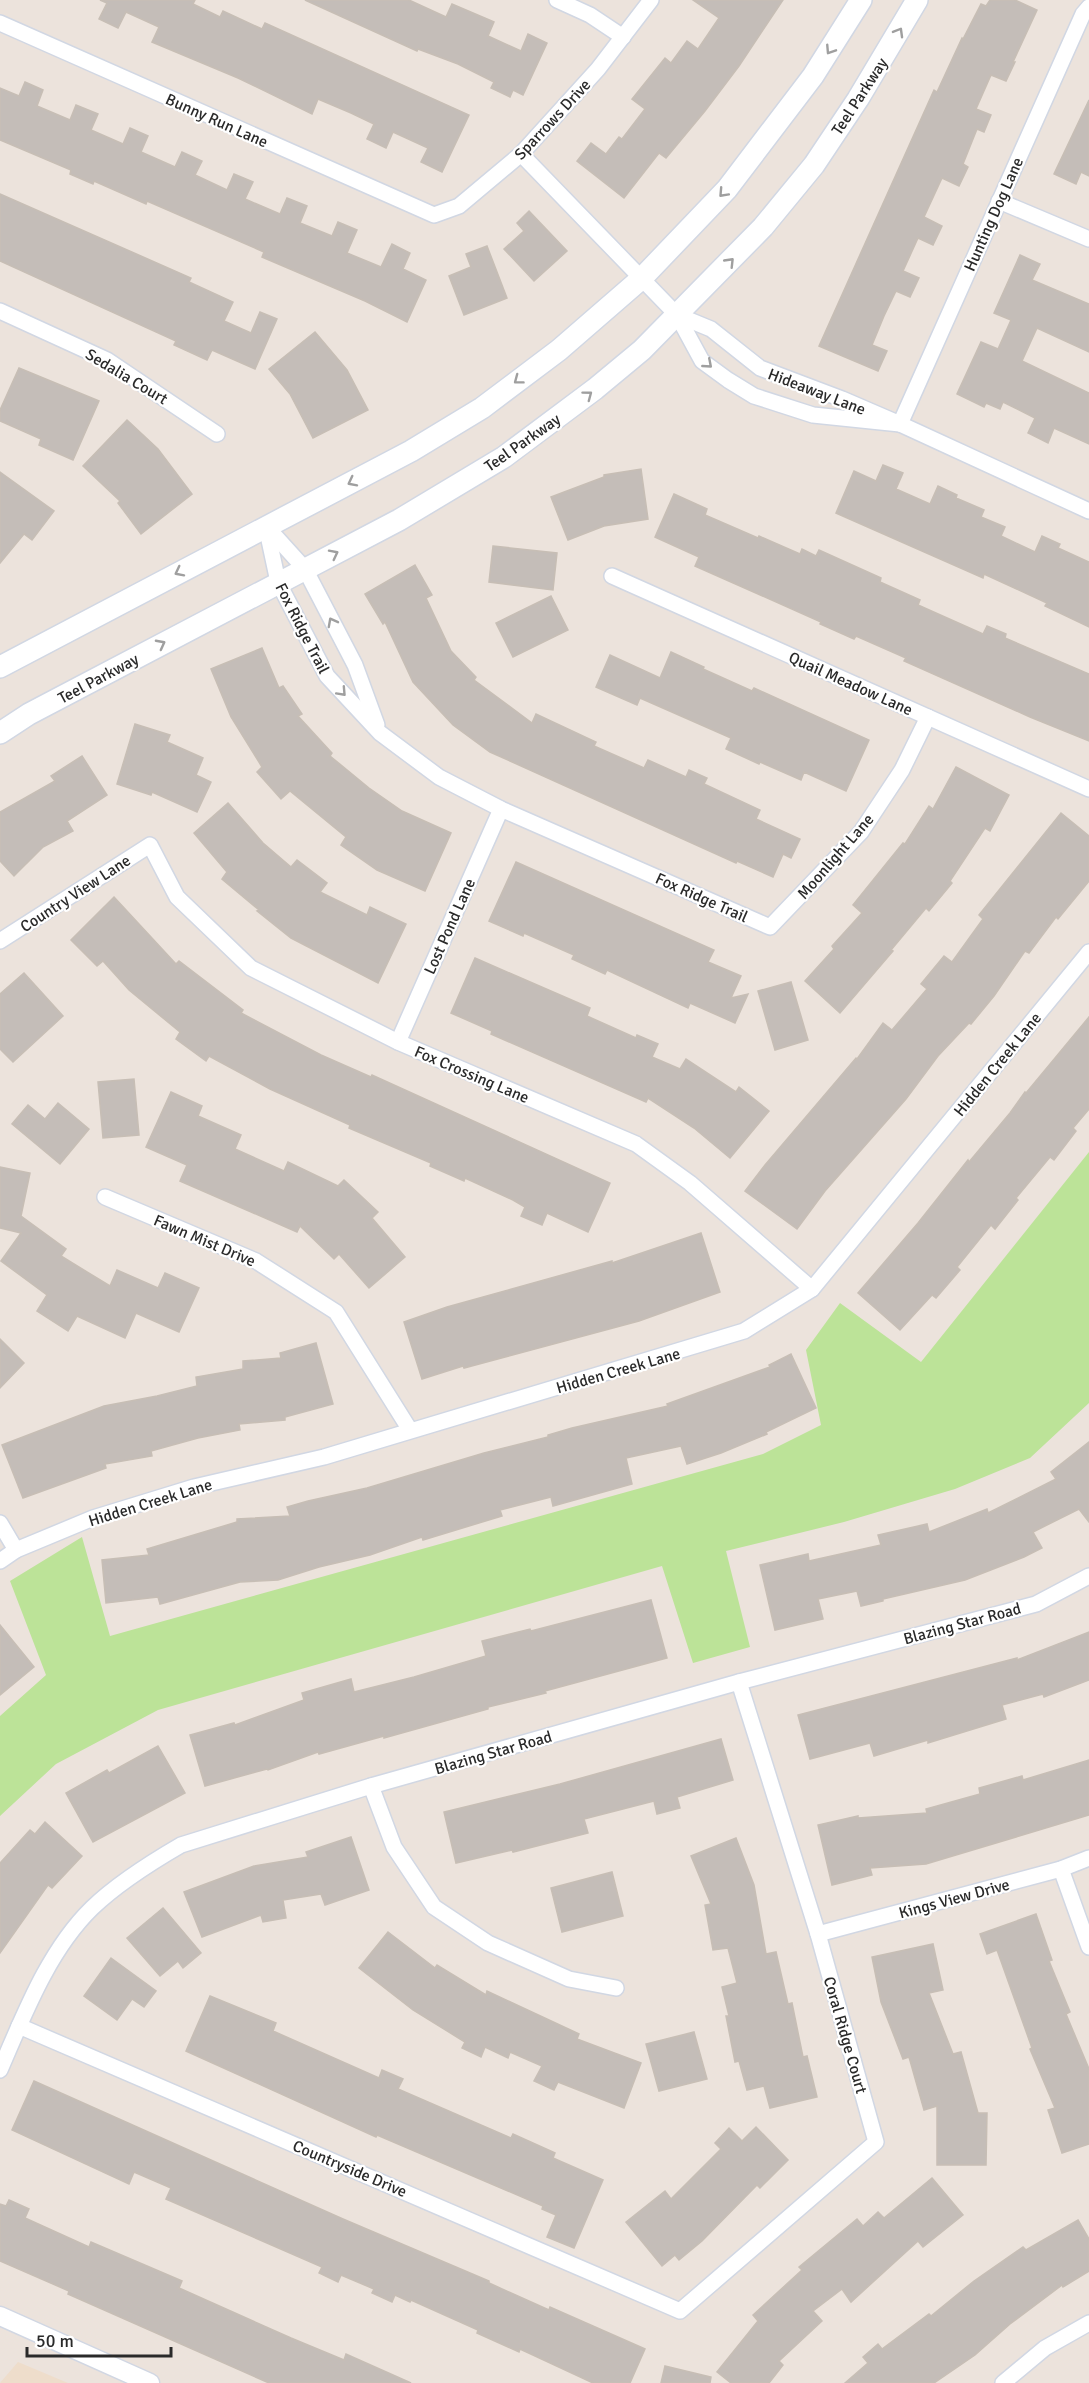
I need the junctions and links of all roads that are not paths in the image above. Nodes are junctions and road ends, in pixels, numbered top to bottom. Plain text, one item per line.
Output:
1 (557, 0) edge
2 (651, 0) edge
3 (861, 0) edge
4 (917, 0) edge
5 (1089, 7) edge
6 (0, 23) edge
7 (623, 37) junction
8 (521, 154) junction
9 (999, 201) junction
10 (434, 215) joint
11 (1089, 239) edge
12 (642, 278) junction
13 (0, 312) edge
14 (677, 315) junction
15 (900, 424) junction
16 (217, 434) dead end
17 (1089, 511) edge
18 (266, 526) junction
19 (305, 569) junction
20 (612, 576) dead end
21 (278, 582) junction
22 (0, 667) edge
23 (928, 717) junction
24 (0, 733) edge
25 (380, 733) junction
26 (1089, 789) edge
27 (501, 809) junction
28 (150, 845) joint
29 (770, 927) joint
30 (0, 942) edge
31 (1089, 952) edge
32 (398, 1042) junction
33 (105, 1197) dead end
34 (812, 1289) junction
35 (410, 1430) junction
36 (0, 1523) edge
37 (16, 1550) junction
38 (0, 1561) edge
39 (1089, 1576) edge
40 (739, 1682) junction
41 (371, 1786) junction
42 (1089, 1858) edge
43 (1061, 1869) junction
44 (818, 1934) junction
45 (1089, 1947) edge
46 (616, 1988) dead end
47 (19, 2026) junction
48 (0, 2070) edge
49 (680, 2311) joint
50 (0, 2316) edge
51 (1089, 2323) edge
52 (150, 2383) edge
53 (1003, 2383) edge

1 - 7 street
2 - 7 street, Sparrows Drive
3 -> 12 main road
14 -> 4 main road, Teel Parkway
5 - 9 street, Hunting Dog Lane
6 - 10 street, Bunny Run Lane
7 - 8 street, Sparrows Drive
8 - 10 street, Sparrows Drive
8 - 12 street, Hideaway Lane
9 - 11 street
9 - 15 street, Hunting Dog Lane
12 - 14 street, Hideaway Lane
12 -> 18 main road
13 - 16 street, Sedalia Court
14 - 15 street, Hideaway Lane
14 -> 15 street, Hideaway Lane
19 -> 14 main road, Teel Parkway
15 - 17 street, Hideaway Lane
18 - 19 street, Fox Ridge Trail
18 - 21 street, Fox Ridge Trail
18 -> 22 main road
19 - 21 main road, Teel Parkway
25 -> 19 street, Fox Ridge Trail
20 - 23 street, Quail Meadow Lane
24 -> 21 main road, Teel Parkway
21 -> 25 street, Fox Ridge Trail
23 - 26 street, Quail Meadow Lane
23 - 29 street, Moonlight Lane
25 - 27 street, Fox Ridge Trail
27 - 29 street, Fox Ridge Trail
27 - 32 street, Lost Pond Lane
28 - 30 street, Country View Lane
28 - 32 street, Fox Crossing Lane
31 - 34 street, Hidden Creek Lane
32 - 34 street, Fox Crossing Lane
33 - 35 street, Fawn Mist Drive
34 - 35 street, Hidden Creek Lane
35 - 37 street, Hidden Creek Lane
36 - 37 street
37 - 38 street, Hidden Creek Lane
39 - 40 street, Blazing Star Road
40 - 41 street, Blazing Star Road
40 - 44 street, Coral Ridge Court
41 - 46 street
41 - 47 street, Blazing Star Road
42 - 43 street, Kings View Drive
43 - 44 street, Kings View Drive
43 - 45 street
44 - 49 street, Coral Ridge Court
47 - 48 street, Blazing Star Road
47 - 49 street, Countryside Drive
50 - 52 street
51 - 53 street

